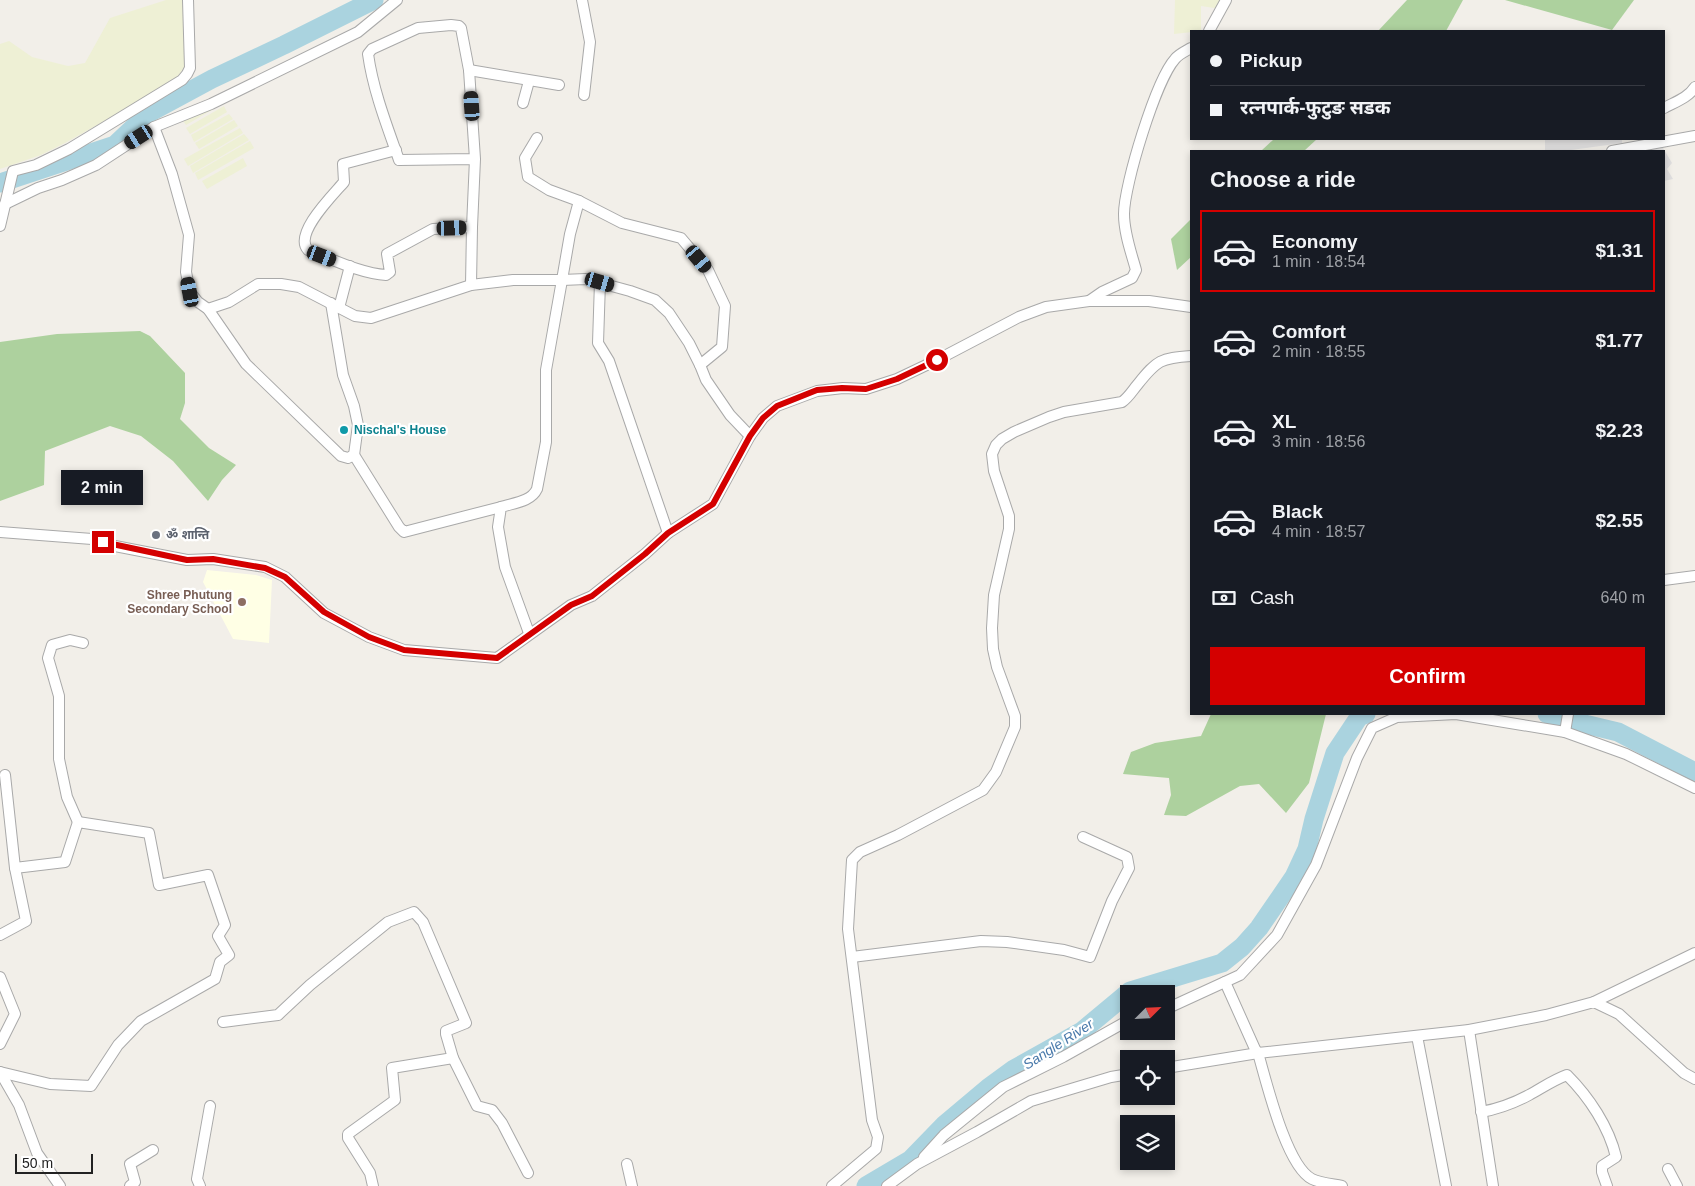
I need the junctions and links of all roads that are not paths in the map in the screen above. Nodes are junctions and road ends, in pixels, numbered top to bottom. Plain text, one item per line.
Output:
1 (188, 0) edge
2 (396, 0) edge
3 (582, 0) edge
4 (1226, 0) edge
5 (1210, 30) edge
6 (1190, 49) edge
7 (469, 70) junction
8 (529, 81) junction
9 (559, 86) dead end
10 (1695, 87) edge
11 (584, 95) dead end
12 (522, 103) dead end
13 (1665, 108) edge
14 (154, 127) junction
15 (1695, 136) edge
16 (536, 138) dead end
17 (1621, 148) edge
18 (396, 150) junction
19 (475, 159) junction
20 (3, 200) edge
21 (579, 201) junction
22 (0, 226) edge
23 (472, 228) junction
24 (350, 266) junction
25 (562, 280) junction
26 (600, 282) junction
27 (472, 285) junction
28 (1089, 301) junction
29 (335, 305) junction
30 (1190, 307) edge
31 (208, 310) junction
32 (1190, 356) edge
33 (700, 365) junction
34 (750, 436) junction
35 (354, 455) junction
36 (501, 507) junction
37 (0, 532) edge
38 (668, 533) junction
39 (1695, 576) edge
40 (1665, 580) edge
41 (529, 634) junction
42 (83, 643) dead end
43 (1436, 715) edge
44 (1462, 715) edge
45 (1568, 715) edge
46 (1565, 732) junction
47 (5, 775) dead end
48 (1695, 788) edge
49 (78, 822) junction
50 (1083, 838) dead end
51 (15, 868) junction
52 (0, 935) edge
53 (1695, 953) edge
54 (852, 958) junction
55 (0, 977) edge
56 (1225, 982) junction
57 (1594, 1002) junction
58 (1175, 1005) edge
59 (223, 1022) dead end
60 (1120, 1025) edge
61 (1469, 1030) junction
62 (1417, 1036) junction
63 (0, 1044) edge
64 (1258, 1053) junction
65 (453, 1058) junction
66 (1175, 1067) edge
67 (0, 1072) edge
68 (1120, 1075) edge
69 (1695, 1079) edge
70 (210, 1106) dead end
71 (1481, 1112) junction
72 (153, 1150) dead end
73 (627, 1164) dead end
74 (917, 1164) junction
75 (1668, 1169) dead end
76 (528, 1173) dead end
77 (60, 1186) edge
78 (130, 1186) edge
79 (200, 1186) edge
80 (373, 1186) edge
81 (632, 1186) edge
82 (832, 1186) edge
83 (887, 1186) edge
84 (1342, 1186) edge
85 (1446, 1186) edge
86 (1493, 1186) edge
87 (1608, 1186) edge
88 (1677, 1186) edge

1 - 20 street
2 - 14 street
3 - 11 street
4 - 5 street
6 - 28 street
7 - 8 street
7 - 18 street
7 - 19 street
8 - 9 street
8 - 12 street
10 - 13 street
14 - 20 street
14 - 31 street
15 - 17 street
16 - 21 street
18 - 19 street
18 - 24 street
19 - 23 street
20 - 22 street
21 - 25 street
21 - 33 street
23 - 24 street
23 - 27 street
24 - 29 street
25 - 26 street
25 - 27 street
25 - 36 street
26 - 33 street
26 - 38 street
27 - 29 street
28 - 30 street
28 - 34 street
29 - 31 street
29 - 35 street
31 - 35 street
32 - 54 street
33 - 34 street
34 - 38 street
35 - 36 street
36 - 41 street
37 - 41 street
38 - 41 street
39 - 40 street
42 - 49 street
43 - 56 street
44 - 46 street
45 - 46 street
46 - 48 street
47 - 51 street
49 - 51 street
49 - 67 street
50 - 54 street
51 - 52 street
53 - 57 street
54 - 82 street
55 - 63 street
56 - 58 street
56 - 64 street
57 - 61 street
57 - 69 street
59 - 65 street
60 - 74 street
61 - 62 street
61 - 71 street
62 - 64 street
62 - 85 street
64 - 66 street
64 - 84 street
65 - 76 street
65 - 80 street
67 - 77 street
68 - 74 street
70 - 79 street
71 - 86 street
71 - 87 street
72 - 78 street
73 - 81 street
74 - 83 street
75 - 88 street

